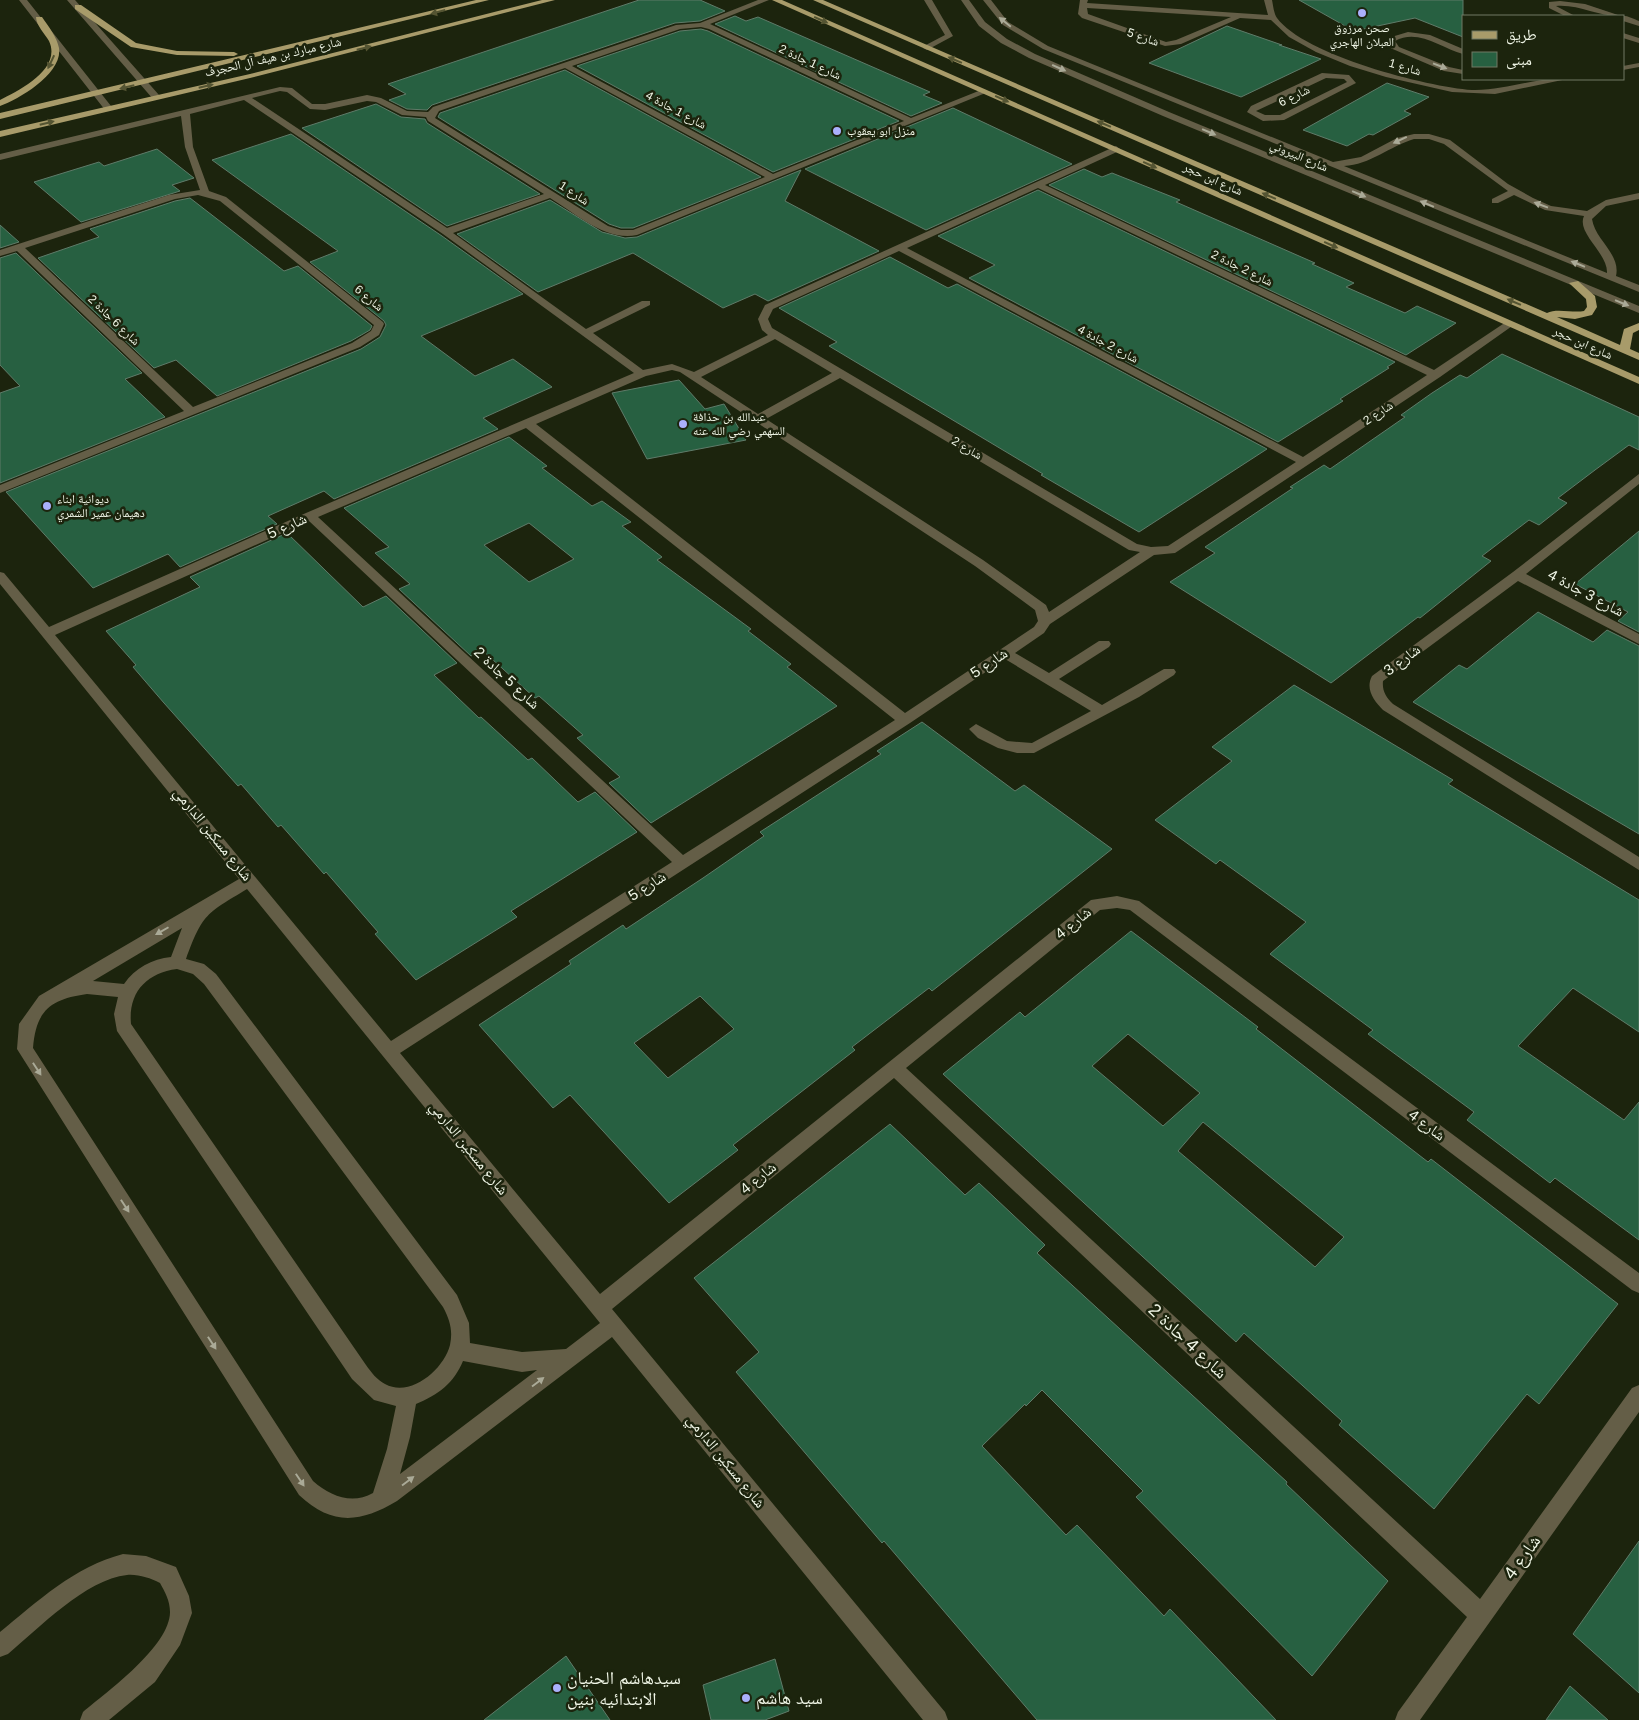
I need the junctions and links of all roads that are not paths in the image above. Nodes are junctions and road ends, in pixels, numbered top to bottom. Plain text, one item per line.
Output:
1 (23, 0) edge
2 (72, 0) edge
3 (486, 0) edge
4 (552, 0) edge
5 (765, 0) edge
6 (776, 0) edge
7 (817, 0) edge
8 (928, 0) edge
9 (965, 0) edge
10 (987, 0) edge
11 (1268, 0) edge
12 (1083, 3) edge
13 (78, 7) junction
14 (1569, 15) edge
15 (1614, 15) edge
16 (1240, 16) junction
17 (1272, 18) junction
18 (1624, 18) edge
19 (39, 19) junction
20 (1639, 24) edge
21 (701, 25) junction
22 (366, 30) junction
23 (1624, 35) edge
24 (1639, 41) edge
25 (927, 48) junction
26 (1462, 52) edge
27 (1639, 65) edge
28 (567, 66) junction
29 (1366, 68) junction
30 (1624, 68) edge
31 (1462, 72) edge
32 (1346, 76) junction
33 (1521, 80) edge
34 (1558, 80) edge
35 (145, 83) junction
36 (1530, 85) junction
37 (984, 92) junction
38 (98, 94) junction
39 (156, 97) junction
40 (245, 97) junction
41 (1166, 98) junction
42 (0, 103) edge
43 (1148, 106) junction
44 (108, 108) junction
45 (1190, 108) junction
46 (185, 111) junction
47 (430, 115) junction
48 (0, 116) edge
49 (1171, 116) junction
50 (910, 121) junction
51 (0, 134) edge
52 (1116, 149) junction
53 (0, 157) edge
54 (1332, 164) junction
55 (772, 177) junction
56 (1037, 184) junction
57 (205, 191) junction
58 (1516, 192) junction
59 (551, 194) junction
60 (1639, 196) edge
61 (1495, 201) dead end
62 (1291, 206) junction
63 (1589, 214) junction
64 (1273, 219) junction
65 (1334, 224) junction
66 (446, 232) junction
67 (1309, 235) junction
68 (19, 247) junction
69 (900, 248) junction
70 (0, 253) edge
71 (1611, 278) junction
72 (1574, 283) junction
73 (1639, 289) edge
74 (646, 303) dead end
75 (1639, 310) edge
76 (1536, 311) junction
77 (1510, 324) junction
78 (1639, 326) edge
79 (585, 333) junction
80 (775, 335) junction
81 (1625, 351) junction
82 (1639, 357) edge
83 (841, 373) junction
84 (642, 374) junction
85 (1436, 375) junction
86 (694, 376) junction
87 (1639, 381) edge
88 (191, 412) junction
89 (759, 418) junction
90 (529, 424) junction
91 (1305, 462) junction
92 (1639, 478) edge
93 (0, 489) edge
94 (310, 516) junction
95 (1151, 551) junction
96 (1517, 575) junction
97 (0, 576) edge
98 (1045, 620) junction
99 (48, 633) junction
100 (1639, 640) edge
101 (1104, 644) dead end
102 (1004, 652) junction
103 (1169, 672) dead end
104 (1048, 680) junction
105 (1100, 711) junction
106 (905, 720) junction
107 (976, 730) dead end
108 (682, 864) junction
109 (1639, 864) edge
110 (250, 880) junction
111 (204, 906) junction
112 (177, 963) junction
113 (59, 991) junction
114 (128, 991) junction
115 (389, 1050) junction
116 (894, 1068) junction
117 (1639, 1284) edge
118 (599, 1307) junction
119 (614, 1324) junction
120 (460, 1350) junction
121 (569, 1358) junction
122 (1639, 1395) edge
123 (407, 1397) junction
124 (381, 1499) junction
125 (1481, 1615) junction
126 (0, 1646) edge
127 (91, 1720) edge
128 (938, 1720) edge
129 (1406, 1720) edge

1 - 19 street
2 - 13 street
3 -> 22 main road, شارع مبارك بن هيف آل الحجرف
39 -> 4 main road, شارع مبارك بن هيف آل الحجرف
5 - 21 street
6 -> 37 main road, شارع ابن حجر
7 - 25 main road, شارع ابن حجر
8 - 25 street
9 -> 43 street, شارع البيروني
41 -> 10 street, شارع البيروني
11 - 17 street
12 - 16 street, شارع 5
12 - 16 street, شارع 5
13 - 22 main road
13 - 35 street
14 - 15 street
16 - 17 street, شارع 5
17 - 29 street, شارع 1
18 - 20 street
19 - 38 street
19 -> 42 main road
21 - 28 street
21 - 50 street, شارع 1 جادة 2
22 - 35 main road, شارع مبارك بن هيف آل الحجرف
23 - 24 street
62 -> 25 main road, شارع ابن حجر
26 -> 31 street
27 - 30 street
28 - 47 street
28 - 55 street, شارع 1 جادة 4
29 - 32 street, شارع 6
29 - 36 street, شارع 1
32 - 32 street, شارع 6
33 - 36 street
34 - 36 street, شارع 1
35 -> 38 main road, شارع مبارك بن هيف آل الحجرف
35 - 39 street
37 - 50 street, شارع 1
37 -> 52 main road, شارع ابن حجر
38 - 44 street
38 - 48 main road, شارع مبارك بن هيف آل الحجرف
39 - 44 main road, شارع مبارك بن هيف آل الحجرف
40 - 46 street
40 - 47 street
40 - 66 street
41 - 43 street
41 - 45 street, شارع البيروني
43 - 49 street, شارع البيروني
51 -> 44 main road, شارع مبارك بن هيف آل الحجرف
45 - 49 street
45 - 54 street, شارع البيروني
46 - 53 street
46 - 57 street
47 - 59 street, شارع 1
49 -> 72 street, شارع البيروني
50 - 55 street, شارع 1
52 - 56 street
52 -> 64 main road, شارع ابن حجر
58 -> 54 street
71 -> 54 street, شارع البيروني
55 - 59 street, شارع 1
56 - 69 street
56 - 85 street, شارع 2 جادة 2
57 - 68 street
57 - 88 street, شارع 6
58 - 61 street
63 -> 58 street
59 - 66 street
60 - 63 street
62 - 64 main road
62 - 65 main road, شارع ابن حجر
63 - 71 street
64 - 67 main road, شارع ابن حجر
65 - 67 main road
76 -> 65 main road, شارع ابن حجر
66 - 79 street
67 -> 77 main road, شارع ابن حجر
68 - 70 street
68 - 88 street, شارع 6 جادة 2
69 - 80 street
69 - 91 street, شارع 2 جادة 4
71 - 73 street, شارع البيروني
72 -> 75 street, شارع البيروني
72 - 76 main road
74 - 79 street
76 - 81 main road, شارع ابن حجر
77 - 85 street, شارع 2
77 - 87 main road, شارع ابن حجر
78 - 81 main road
79 - 84 street
80 - 83 street, شارع 2
80 - 86 street
81 - 82 main road, شارع ابن حجر
83 - 89 street
83 - 95 street, شارع 2
84 - 86 street, شارع 5
84 - 90 street, شارع 5
85 - 91 street, شارع 2
86 - 89 street, شارع 5
88 - 93 street, شارع 6
89 - 98 street, شارع 5
90 - 94 street, شارع 5
90 - 106 street
91 - 95 street, شارع 2
92 - 96 street, شارع 3
94 - 99 street, شارع 5
94 - 108 street, شارع 5 جادة 2
95 - 98 street, شارع 5
96 - 100 street, شارع 3 جادة 4
96 - 109 street, شارع 3
97 - 99 street, شارع مسكين الدارمي
98 - 102 street, شارع 5
99 - 110 street, شارع مسكين الدارمي
101 - 104 street
102 - 104 street
102 - 106 street, شارع 5
103 - 105 street
104 - 105 street
105 - 107 street
106 - 108 street, شارع 5
108 - 115 street, شارع 5
110 - 111 street
110 - 115 street, شارع مسكين الدارمي
111 - 112 street
111 -> 113 street
112 - 114 street
112 - 120 street
113 - 114 street
113 -> 124 street
114 - 123 street
115 - 118 street, شارع مسكين الدارمي
116 - 117 street, شارع 4
116 - 118 street, شارع 4
116 - 125 street, شارع 4 جادة 2
118 - 119 street, شارع مسكين الدارمي
119 - 121 street
119 - 128 street, شارع مسكين الدارمي
120 - 121 street
120 - 123 street
124 -> 121 street
122 - 125 street, شارع 4
123 - 124 street
125 - 129 street, شارع 4
126 - 127 street

